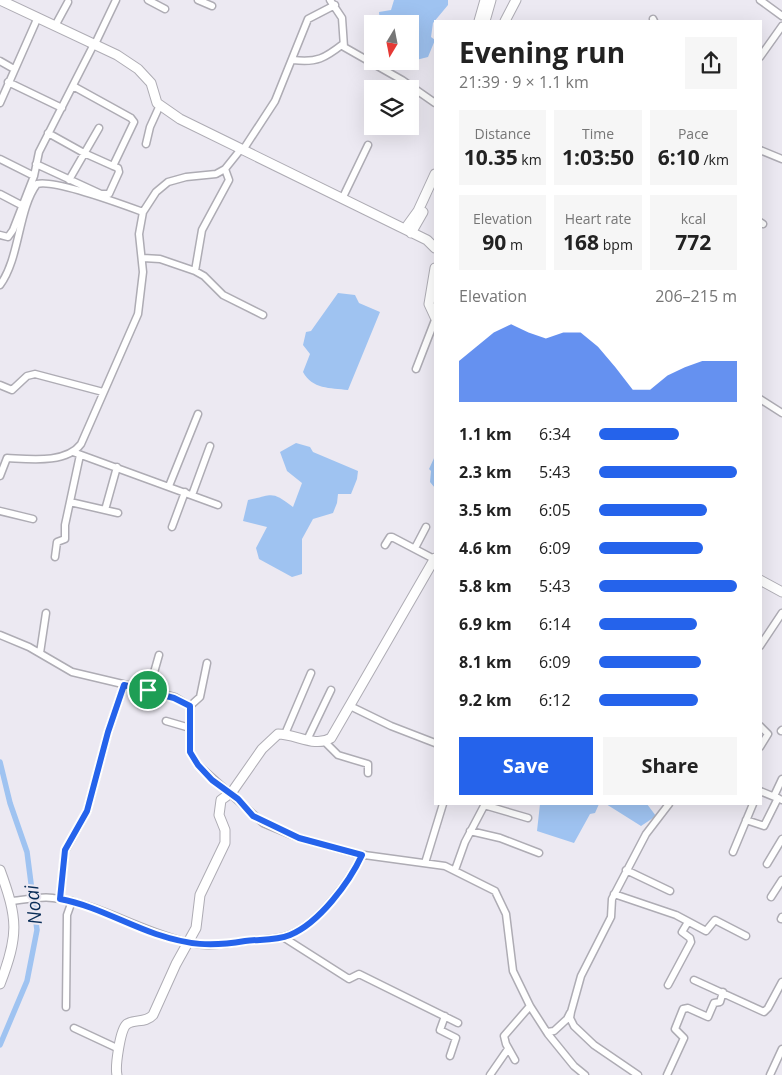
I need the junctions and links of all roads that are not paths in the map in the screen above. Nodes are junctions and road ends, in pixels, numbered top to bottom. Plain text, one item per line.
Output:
1 (116, 0) edge
2 (148, 0) edge
3 (198, 0) edge
4 (485, 0) edge
5 (491, 0) edge
6 (516, 0) edge
7 (760, 0) edge
8 (1, 2) edge
9 (68, 2) dead end
10 (333, 2) edge
11 (212, 6) dead end
12 (164, 9) dead end
13 (782, 16) edge
14 (38, 17) junction
15 (479, 20) edge
16 (485, 20) edge
17 (506, 20) edge
18 (55, 26) junction
19 (782, 26) edge
20 (94, 44) junction
21 (343, 44) junction
22 (762, 54) edge
23 (293, 60) junction
24 (0, 62) edge
25 (14, 69) junction
26 (8, 82) junction
27 (73, 86) junction
28 (434, 102) edge
29 (0, 103) edge
30 (160, 105) junction
31 (62, 108) junction
32 (100, 128) dead end
33 (48, 133) junction
34 (146, 144) dead end
35 (368, 145) dead end
36 (242, 150) junction
37 (762, 151) edge
38 (84, 153) junction
39 (0, 159) edge
40 (782, 159) edge
41 (36, 164) junction
42 (114, 166) junction
43 (225, 169) junction
44 (34, 176) junction
45 (434, 176) edge
46 (70, 180) junction
47 (434, 190) edge
48 (0, 194) edge
49 (343, 197) junction
50 (23, 206) junction
51 (143, 212) junction
52 (408, 231) junction
53 (0, 235) edge
54 (434, 247) edge
55 (143, 258) junction
56 (195, 271) junction
57 (434, 274) edge
58 (0, 285) edge
59 (263, 315) dead end
60 (434, 316) edge
61 (434, 322) edge
62 (416, 370) dead end
63 (0, 385) edge
64 (104, 392) junction
65 (762, 400) edge
66 (782, 413) edge
67 (198, 414) dead end
68 (210, 446) dead end
69 (73, 452) junction
70 (80, 455) junction
71 (3, 458) edge
72 (117, 467) junction
73 (0, 476) edge
74 (169, 486) junction
75 (185, 492) junction
76 (192, 495) junction
77 (70, 502) junction
78 (218, 505) dead end
79 (105, 510) junction
80 (0, 511) edge
81 (118, 513) dead end
82 (33, 519) dead end
83 (172, 527) dead end
84 (426, 527) dead end
85 (385, 545) dead end
86 (415, 548) junction
87 (55, 556) dead end
88 (434, 558) edge
89 (434, 560) edge
90 (762, 581) edge
91 (782, 592) edge
92 (46, 613) dead end
93 (782, 613) edge
94 (0, 635) edge
95 (762, 643) edge
96 (40, 654) junction
97 (159, 655) dead end
98 (207, 663) dead end
99 (311, 673) dead end
100 (124, 685) junction
101 (150, 690) junction
102 (331, 690) dead end
103 (190, 706) junction
104 (350, 706) junction
105 (166, 721) dead end
106 (190, 728) junction
107 (762, 728) edge
108 (285, 734) junction
109 (307, 740) junction
110 (324, 742) junction
111 (434, 743) edge
112 (762, 744) edge
113 (368, 773) dead end
114 (782, 779) edge
115 (762, 792) edge
116 (230, 793) junction
117 (778, 798) edge
118 (443, 805) edge
119 (484, 805) edge
120 (488, 805) edge
121 (668, 805) edge
122 (753, 805) edge
123 (528, 818) dead end
124 (746, 820) junction
125 (470, 831) junction
126 (782, 839) edge
127 (733, 852) dead end
128 (538, 853) dead end
129 (362, 855) junction
130 (425, 863) junction
131 (767, 864) dead end
132 (0, 870) edge
133 (455, 870) junction
134 (626, 870) junction
135 (782, 880) edge
136 (670, 892) dead end
137 (614, 894) junction
138 (771, 897) dead end
139 (60, 899) junction
140 (12, 901) junction
141 (72, 901) junction
142 (688, 922) junction
143 (746, 936) dead end
144 (283, 937) junction
145 (189, 943) junction
146 (694, 980) dead end
147 (782, 982) edge
148 (0, 984) edge
149 (668, 985) dead end
150 (723, 992) junction
151 (530, 1006) junction
152 (66, 1007) dead end
153 (570, 1012) junction
154 (445, 1016) junction
155 (458, 1023) dead end
156 (74, 1028) dead end
157 (547, 1032) junction
158 (508, 1048) junction
159 (119, 1049) junction
160 (782, 1049) edge
161 (450, 1056) dead end
162 (515, 1060) dead end
163 (117, 1075) edge
164 (490, 1075) edge
165 (585, 1075) edge
166 (638, 1075) edge
167 (667, 1075) edge
168 (770, 1075) edge

1 - 20 street
2 - 12 street
3 - 11 street
4 - 15 street
5 - 16 street
6 - 17 street
7 - 13 street
8 - 14 street
9 - 18 street
10 - 21 street
10 - 23 street
14 - 18 street
14 - 25 street
18 - 20 street
19 - 22 street
20 - 27 street
20 - 30 street
21 - 23 street
21 - 28 street
23 - 36 street
24 - 25 street
25 - 26 street
26 - 29 street
26 - 31 street
27 - 31 street
27 - 42 street
30 - 34 street
30 - 36 street
31 - 33 street
32 - 38 street
33 - 38 street
33 - 41 street
35 - 49 street
36 - 43 street
36 - 49 street
37 - 40 street
38 - 42 street
38 - 46 street
39 - 44 street
41 - 44 street
41 - 46 street
42 - 46 street
43 - 51 street
43 - 56 street
44 - 50 street
45 - 52 street
47 - 52 street
48 - 50 street
49 - 52 street
50 - 53 street
51 - 55 street
51 - 58 street
52 - 54 street
55 - 56 street
55 - 64 street
56 - 59 street
57 - 60 street
61 - 62 street
63 - 64 street
64 - 69 street
65 - 66 street
67 - 74 street
68 - 76 street
69 - 70 street
69 - 71 street
70 - 72 street
70 - 77 street
71 - 73 street
72 - 74 street
72 - 79 street
74 - 75 street
75 - 76 street
75 - 83 street
76 - 78 street
77 - 79 street
77 - 87 street
79 - 81 street
80 - 82 street
84 - 86 street
85 - 86 street
86 - 88 street
89 - 104 street
90 - 91 street
92 - 96 street
93 - 95 street
94 - 96 street
96 - 100 street
97 - 101 street
98 - 103 street
99 - 108 street
100 - 101 street
100 - 139 street
101 - 103 street
102 - 109 street
103 - 106 street
104 - 110 street
104 - 111 street
105 - 106 street
106 - 116 street
107 - 112 street
108 - 109 street
108 - 116 street
109 - 110 street
110 - 113 street
114 - 117 street
115 - 117 street
116 - 129 street
116 - 145 street
117 - 124 street
118 - 130 street
119 - 125 street
120 - 123 street
121 - 134 street
122 - 124 street
124 - 127 street
125 - 128 street
125 - 133 street
126 - 131 street
129 - 130 street
129 - 144 street
130 - 133 street
132 - 140 street
133 - 151 street
134 - 136 street
134 - 137 street
135 - 138 street
137 - 142 street
137 - 153 street
139 - 140 street
139 - 141 street
140 - 148 street
141 - 145 street
141 - 152 street
142 - 143 street
142 - 149 street
144 - 145 street
144 - 154 street
145 - 159 street
146 - 150 street
147 - 150 street
150 - 167 street
151 - 157 street
151 - 158 street
153 - 157 street
153 - 166 street
154 - 155 street
154 - 161 street
156 - 159 street
157 - 165 street
158 - 162 street
158 - 164 street
159 - 163 street
160 - 168 street

